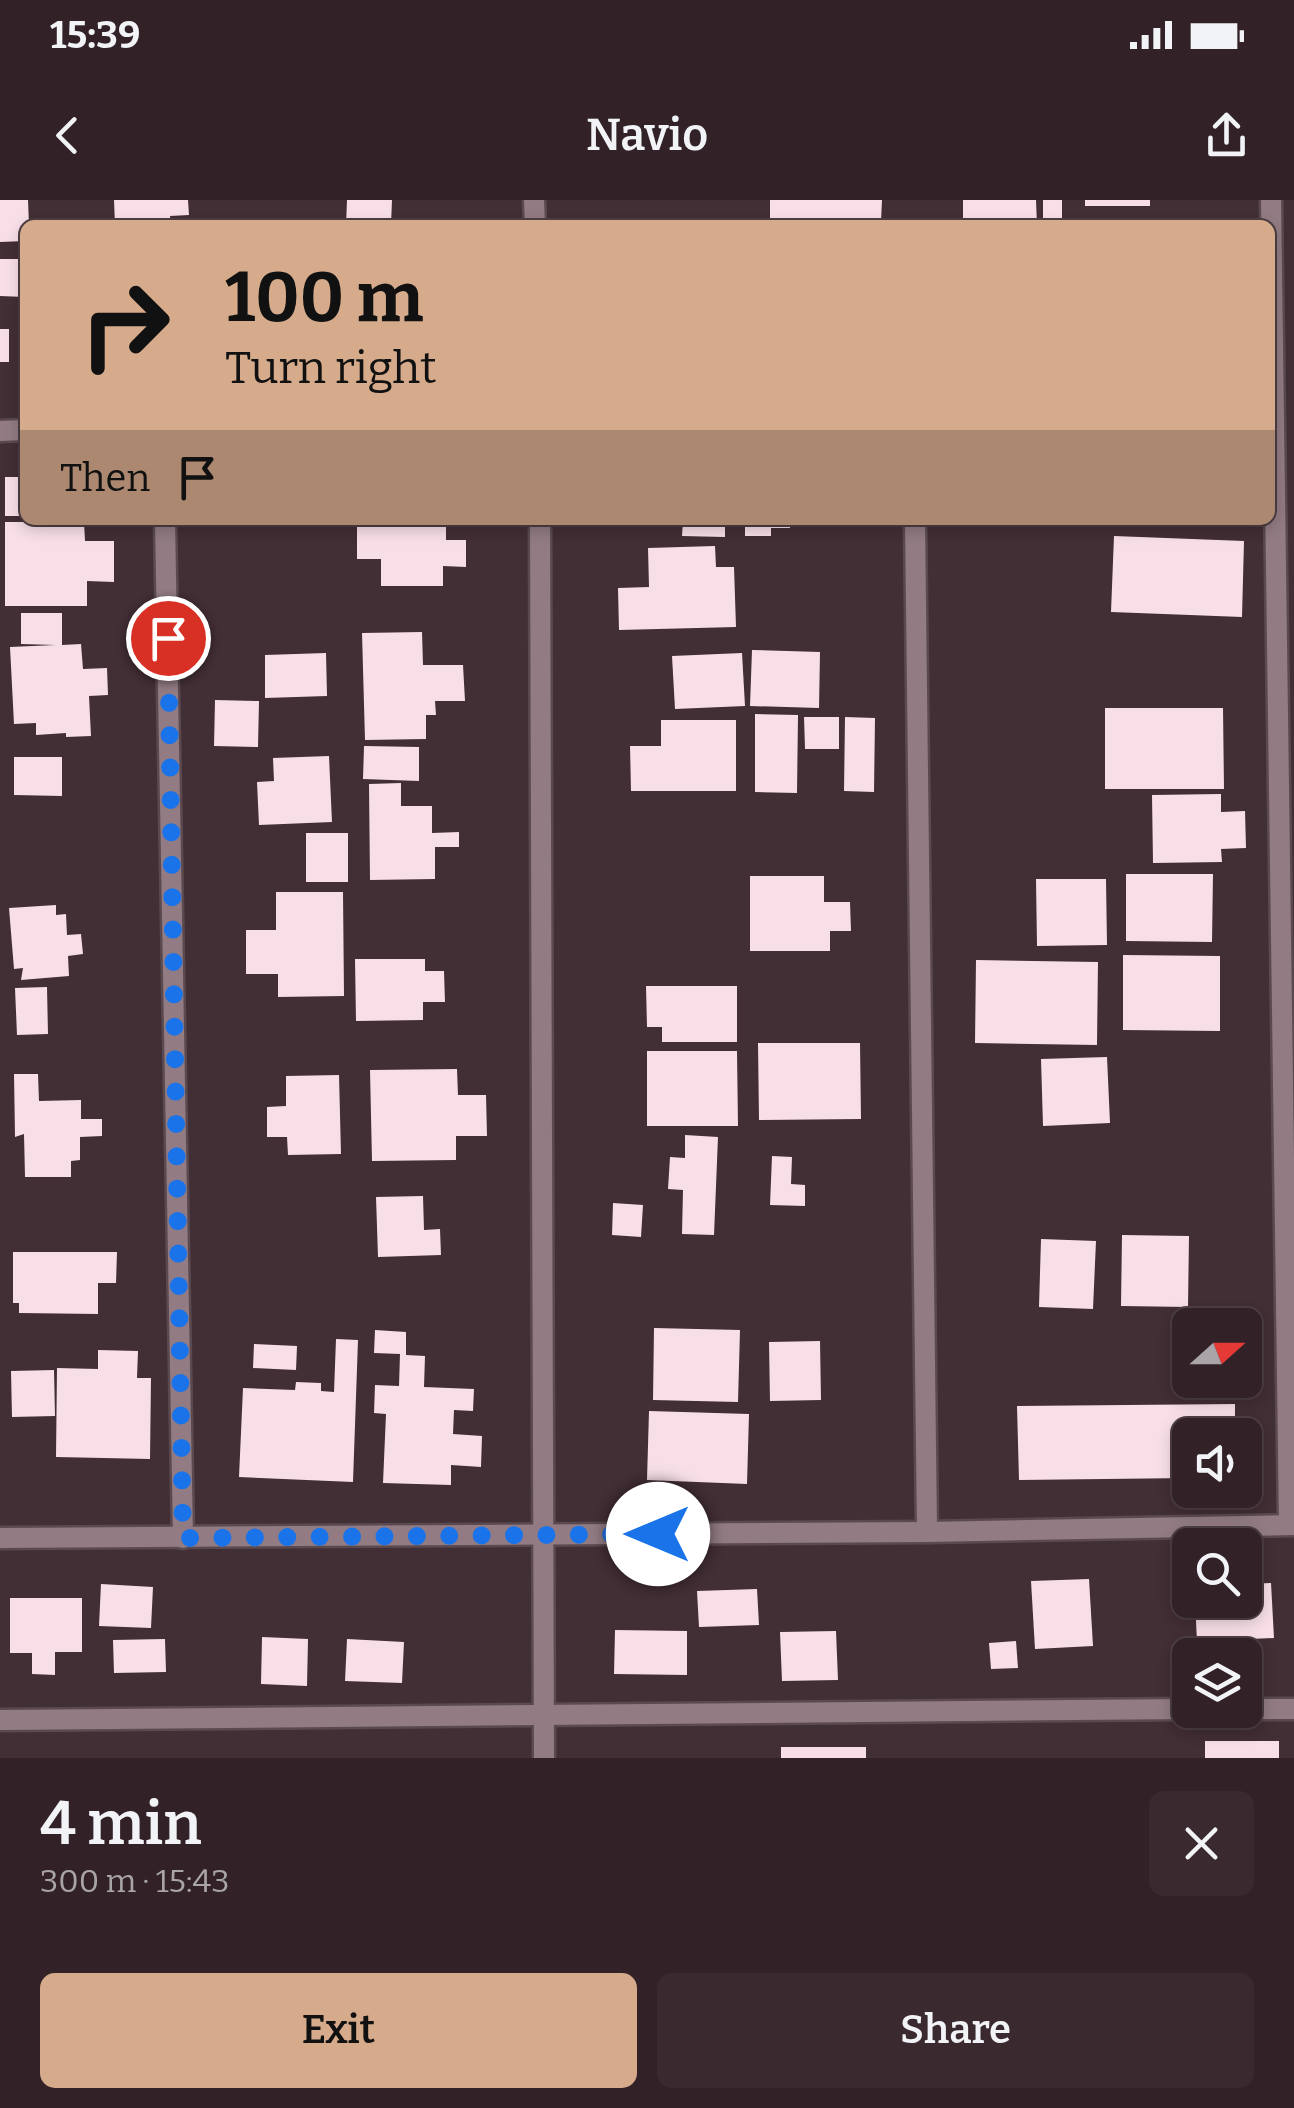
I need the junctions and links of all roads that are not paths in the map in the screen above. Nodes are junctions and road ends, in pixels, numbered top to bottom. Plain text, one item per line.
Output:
1 (1275, 296) edge
2 (1280, 415) edge
3 (165, 525) edge
4 (540, 525) edge
5 (915, 525) edge
6 (1287, 767) edge
7 (1292, 1526) edge
8 (927, 1532) junction
9 (543, 1535) junction
10 (0, 1538) edge
11 (183, 1538) junction
12 (1262, 1709) edge
13 (1294, 1709) edge
14 (1172, 1710) edge
15 (544, 1714) junction
16 (0, 1720) edge
17 (544, 1758) edge

1 - 2 street
2 - 6 street
3 - 11 street
4 - 9 street
5 - 8 street
6 - 7 street
7 - 8 street
8 - 9 street
9 - 11 street
9 - 15 street
10 - 11 street
12 - 13 street
14 - 15 street
15 - 16 street
15 - 17 street

